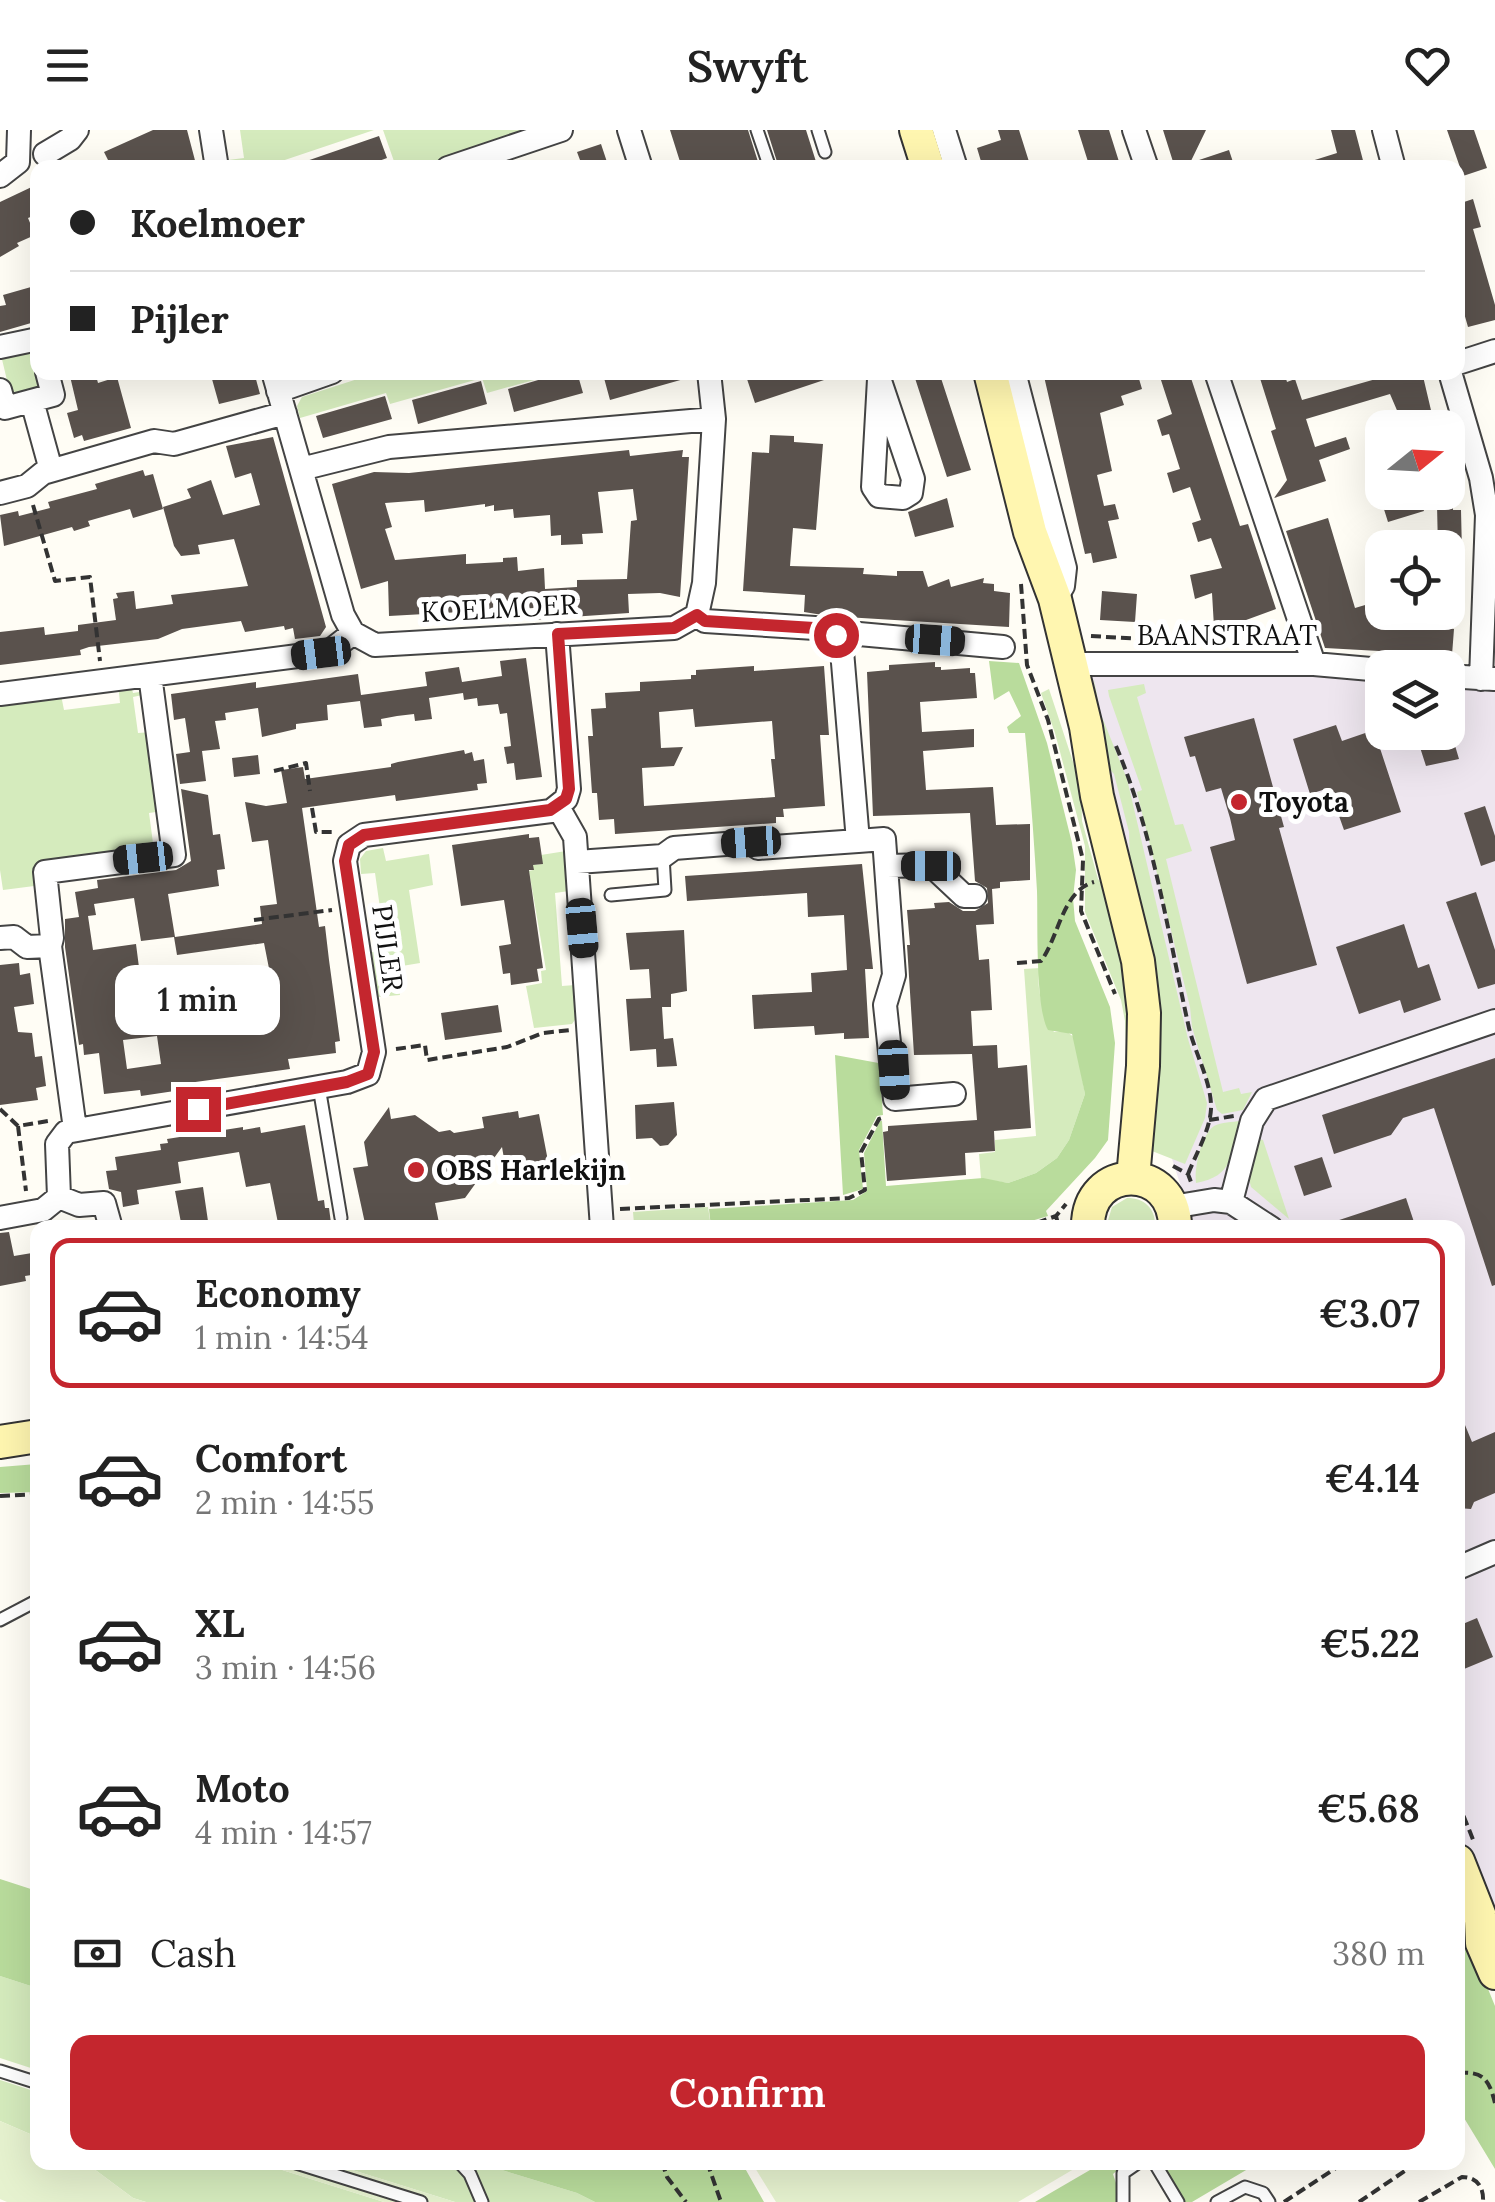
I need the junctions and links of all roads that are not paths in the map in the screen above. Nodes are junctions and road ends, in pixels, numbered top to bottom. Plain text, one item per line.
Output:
1 (19, 130) edge
2 (77, 130) edge
3 (212, 130) edge
4 (561, 130) edge
5 (629, 130) edge
6 (757, 130) edge
7 (818, 130) edge
8 (916, 130) edge
9 (944, 130) edge
10 (1134, 130) edge
11 (1384, 130) edge
12 (826, 152) dead end
13 (44, 154) dead end
14 (216, 160) edge
15 (472, 160) edge
16 (638, 160) edge
17 (767, 160) edge
18 (925, 160) edge
19 (953, 160) edge
20 (1144, 160) edge
21 (1392, 160) edge
22 (0, 176) edge
23 (30, 340) edge
24 (0, 347) edge
25 (1495, 351) edge
26 (1465, 361) edge
27 (49, 380) edge
28 (710, 380) edge
29 (992, 380) edge
30 (1016, 380) edge
31 (1219, 380) edge
32 (1452, 380) edge
33 (275, 382) edge
34 (0, 390) edge
35 (32, 400) junction
36 (285, 414) junction
37 (714, 420) junction
38 (51, 470) junction
39 (302, 470) junction
40 (0, 493) edge
41 (1491, 514) edge
42 (1030, 532) junction
43 (1054, 599) junction
44 (697, 615) junction
45 (353, 633) junction
46 (558, 634) junction
47 (841, 639) junction
48 (1014, 648) road end
49 (1070, 664) junction
50 (1314, 664) junction
51 (1365, 668) edge
52 (150, 674) junction
53 (1488, 679) edge
54 (0, 694) edge
55 (1097, 796) junction
56 (558, 807) junction
57 (858, 841) junction
58 (663, 856) junction
59 (577, 862) junction
60 (886, 866) junction
61 (611, 894) dead end
62 (975, 896) dead end
63 (0, 938) edge
64 (50, 946) junction
65 (1495, 1021) edge
66 (319, 1087) junction
67 (954, 1094) dead end
68 (73, 1123) junction
69 (1133, 1178) junction
70 (59, 1197) junction
71 (1231, 1202) junction
72 (1174, 1217) edge
73 (0, 1218) edge
74 (341, 1218) dead end
75 (602, 1218) edge
76 (109, 1220) edge
77 (1088, 1220) edge
78 (1259, 1220) edge
79 (30, 1437) edge
80 (0, 1442) edge
81 (1495, 1552) edge
82 (1465, 1565) edge
83 (30, 1604) edge
84 (0, 1620) edge
85 (1465, 1876) edge
86 (1488, 1927) edge
87 (1495, 1974) edge
88 (0, 2071) edge
89 (30, 2080) edge
90 (319, 2170) edge
91 (466, 2170) edge
92 (1127, 2170) edge
93 (1159, 2170) edge
94 (421, 2202) edge
95 (482, 2202) edge
96 (1123, 2202) edge
97 (1178, 2202) edge
98 (1217, 2202) edge
99 (1269, 2202) edge

1 - 22 street
2 - 13 street
3 - 14 street
4 - 15 street
5 - 16 street
6 - 17 lane
7 - 12 lane
8 - 18 street
9 - 19 street
10 - 20 street
11 - 21 street
23 - 24 street
25 - 26 street
27 - 35 street
28 - 37 street
29 - 42 street
30 - 43 street
31 - 50 street
32 - 41 street
33 - 36 street
34 - 35 street
35 - 38 street
36 - 38 street
36 - 39 street
37 - 39 street
37 - 44 street
38 - 40 street
39 - 45 street
41 - 53 street
42 - 43 street
42 - 55 street
43 - 49 street
44 - 46 street, KOELMOER
44 - 47 street, KOELMOER
45 - 46 street, KOELMOER
45 - 52 street
46 - 56 street
47 - 48 street, KOELMOER
47 - 57 street
49 - 50 street, BAANSTRAAT
49 - 55 street
50 - 51 street, BAANSTRAAT
52 - 54 street
52 - 64 street
55 - 69 street
56 - 59 street
56 - 66 street, PIJLER
57 - 58 street
57 - 60 street
58 - 59 street
58 - 61 lane
59 - 75 street
60 - 62 street
60 - 67 street
63 - 64 street
64 - 68 street
65 - 71 street
66 - 68 street
66 - 74 lane
68 - 70 street
69 - 72 street
69 - 77 street
70 - 73 street
70 - 76 street
71 - 72 street
71 - 78 street
79 - 80 street
81 - 82 street
83 - 84 lane
85 - 86 street
86 - 87 street
88 - 89 lane
90 - 94 lane
91 - 95 lane
92 - 96 lane
93 - 97 lane
98 - 99 lane

